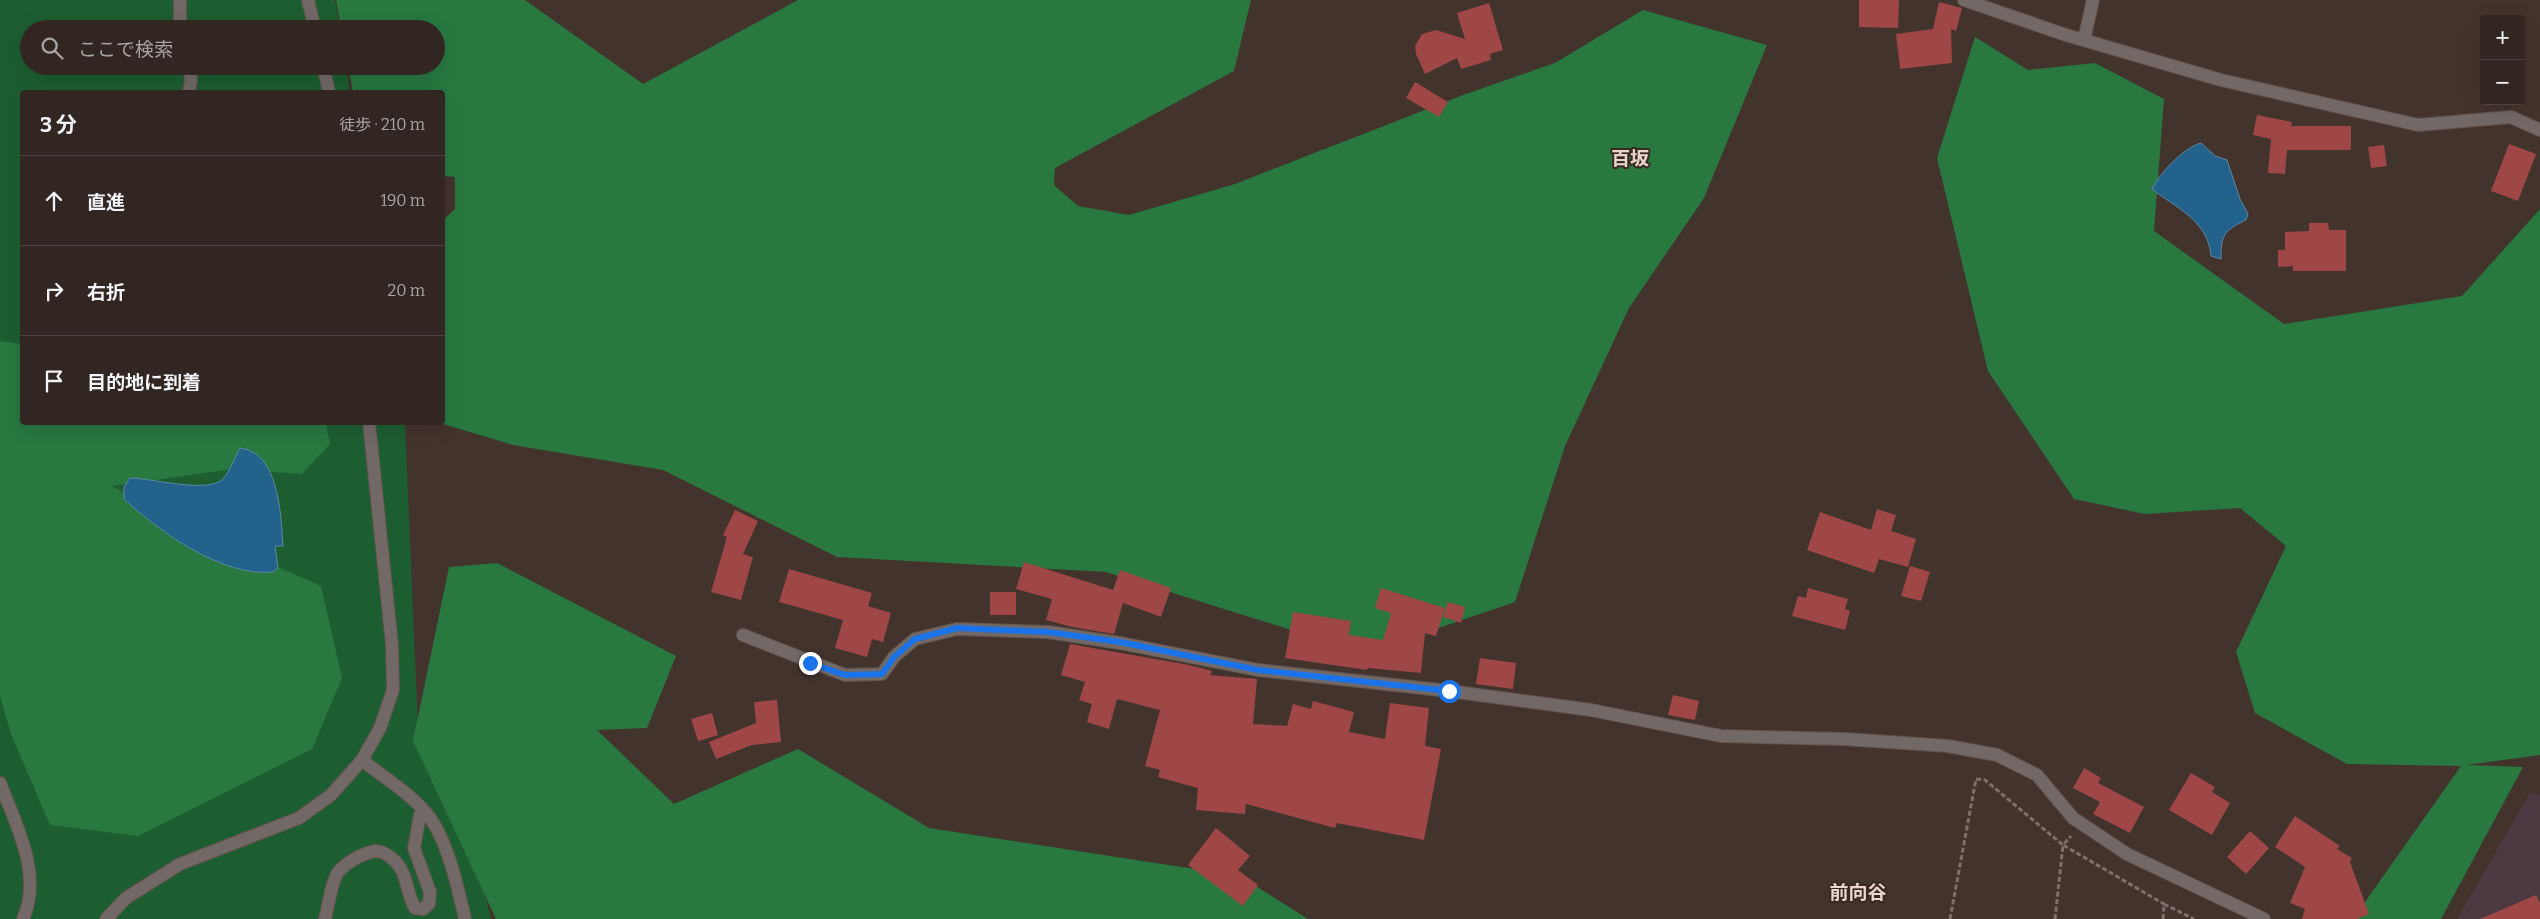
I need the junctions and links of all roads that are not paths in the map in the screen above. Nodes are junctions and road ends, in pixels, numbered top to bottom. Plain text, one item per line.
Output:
1 (180, 0) edge
2 (308, 0) edge
3 (1964, 0) edge
4 (2093, 0) edge
5 (180, 20) edge
6 (313, 20) edge
7 (2084, 40) junction
8 (190, 75) edge
9 (325, 75) edge
10 (189, 90) edge
11 (329, 90) edge
12 (2540, 130) edge
13 (369, 425) edge
14 (743, 635) dead end
15 (362, 760) junction
16 (0, 783) edge
17 (426, 812) junction
18 (23, 919) edge
19 (106, 919) edge
20 (325, 919) edge
21 (465, 919) edge
22 (2264, 919) edge

1 - 5 street
2 - 6 street
3 - 7 street
4 - 7 street
7 - 12 street
8 - 10 street
9 - 11 street
13 - 15 street
14 - 22 street
15 - 17 street
15 - 19 street
16 - 18 street
17 - 20 street
17 - 21 street

